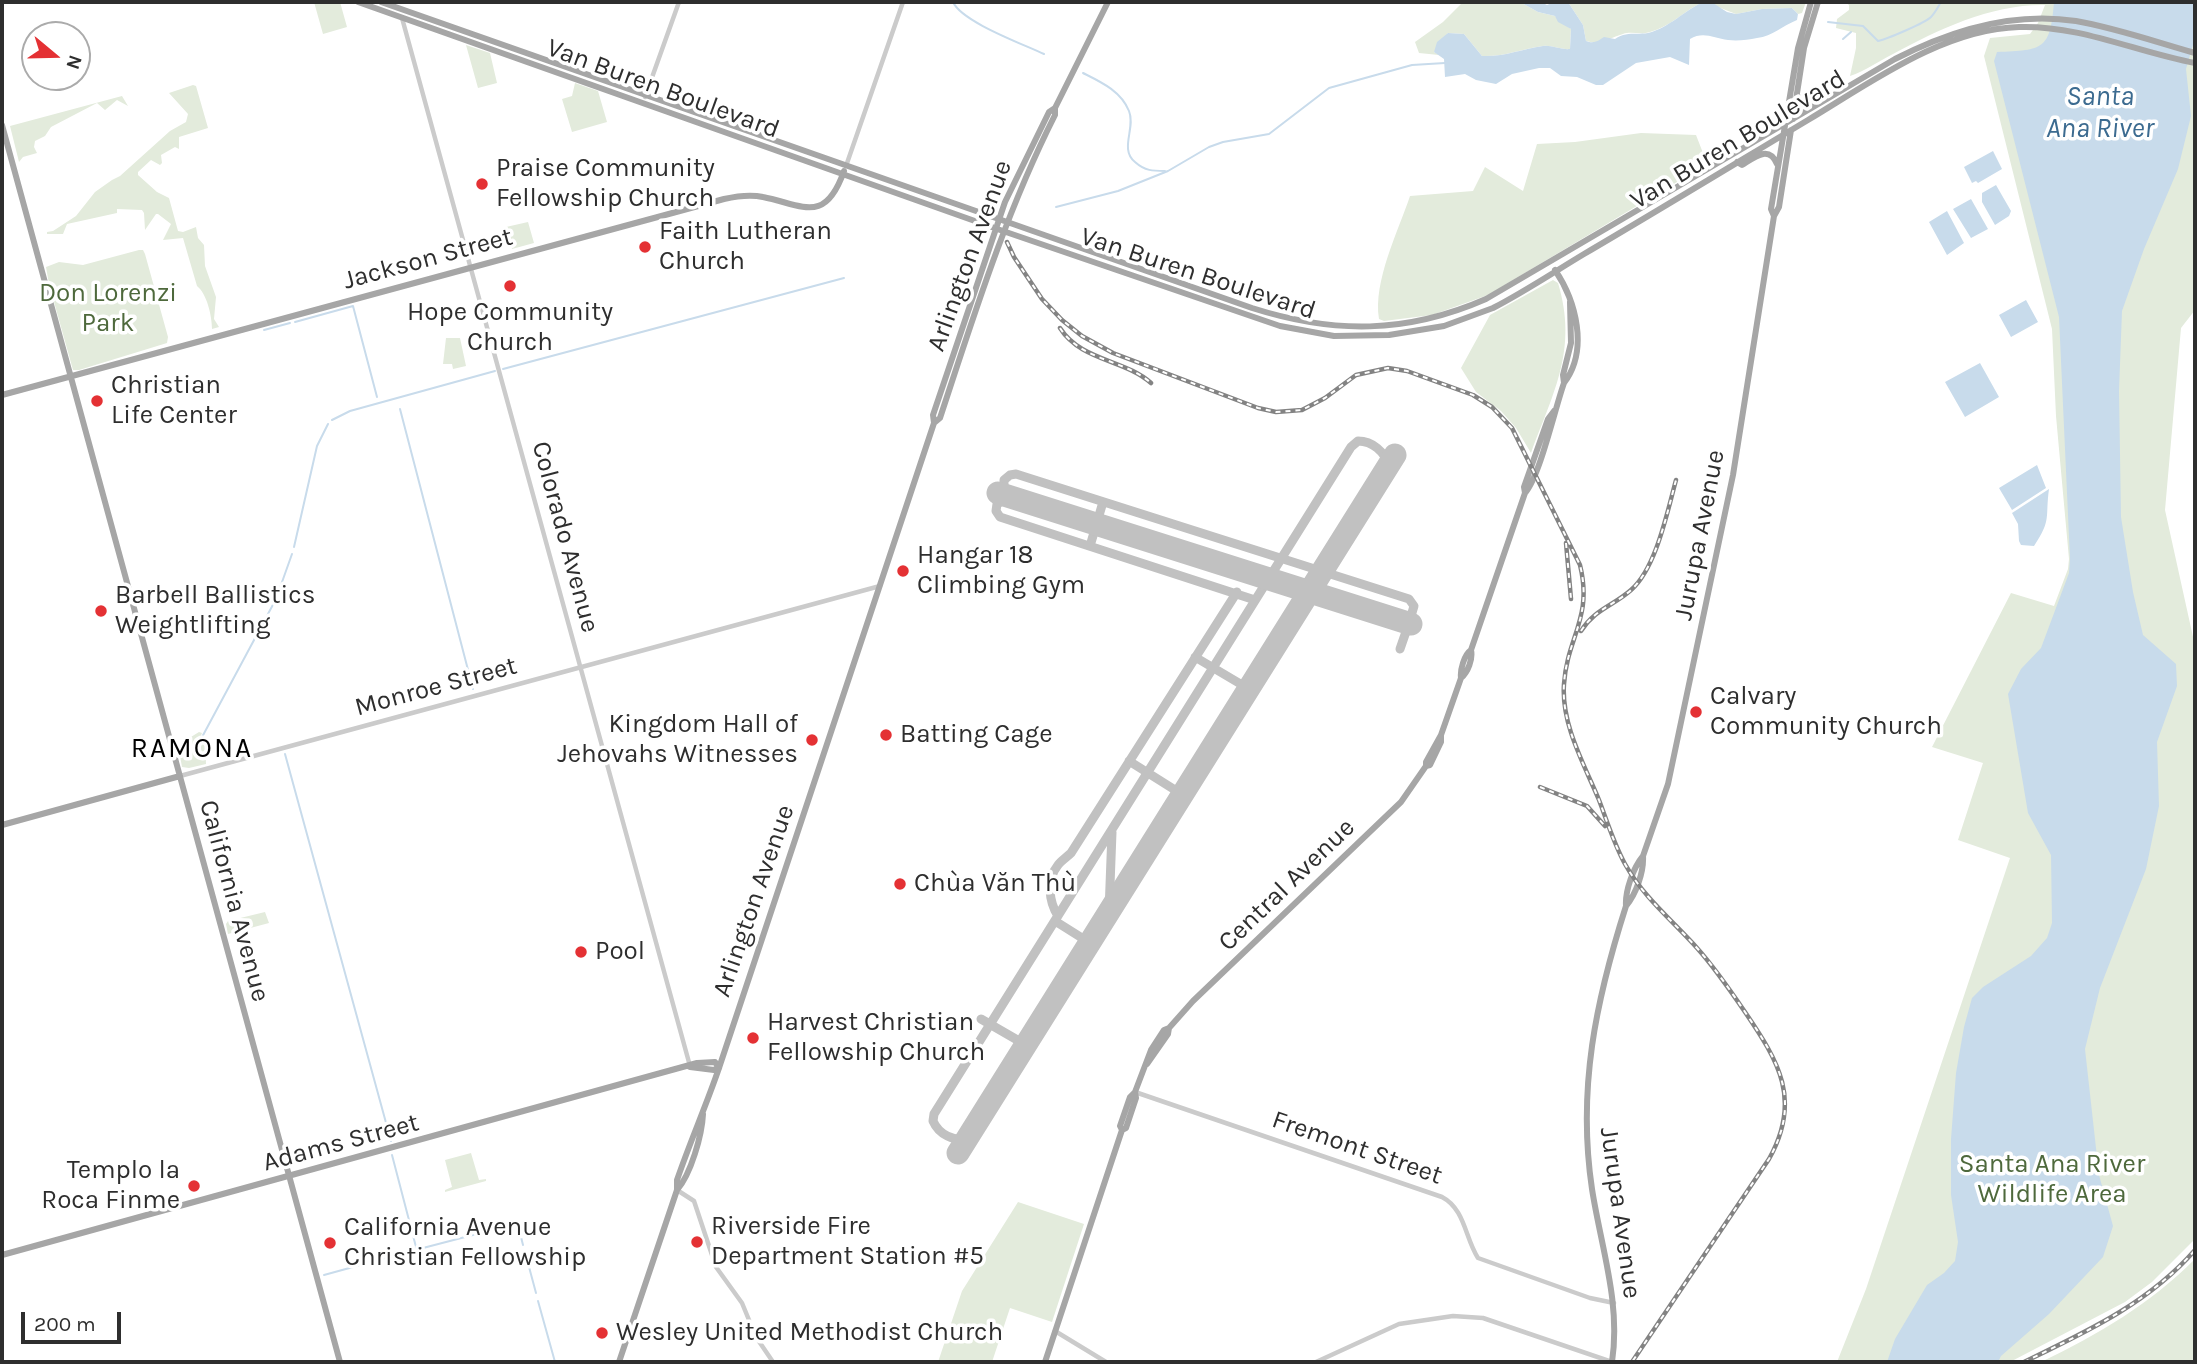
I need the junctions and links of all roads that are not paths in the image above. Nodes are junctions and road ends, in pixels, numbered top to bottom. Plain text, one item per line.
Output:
1 (358, 2) edge
2 (381, 2) edge
3 (679, 2) edge
4 (903, 2) edge
5 (1108, 2) edge
6 (1811, 2) edge
7 (1818, 2) edge
8 (403, 5) edge
9 (402, 18) junction
10 (432, 28) junction
11 (478, 35) junction
12 (1803, 39) junction
13 (2193, 52) edge
14 (2193, 63) edge
15 (646, 94) junction
16 (1797, 94) junction
17 (1827, 99) junction
18 (643, 103) junction
19 (1055, 108) junction
20 (1793, 119) junction
21 (1785, 123) junction
22 (2, 125) edge
23 (1041, 128) junction
24 (1791, 130) junction
25 (748, 131) junction
26 (1783, 134) junction
27 (745, 139) junction
28 (1038, 149) junction
29 (1737, 162) junction
30 (846, 166) junction
31 (1778, 166) junction
32 (843, 174) junction
33 (936, 202) junction
34 (1774, 216) junction
35 (1003, 220) junction
36 (1000, 229) junction
37 (1550, 262) junction
38 (471, 268) junction
39 (1556, 271) junction
40 (71, 377) junction
41 (2, 395) edge
42 (880, 586) junction
43 (580, 667) junction
44 (180, 776) junction
45 (2, 825) edge
46 (690, 1067) junction
47 (719, 1068) junction
48 (1135, 1092) junction
49 (290, 1177) junction
50 (677, 1190) junction
51 (2, 1255) edge
52 (1614, 1303) junction
53 (1055, 1331) junction
54 (340, 1362) edge
55 (619, 1362) edge
56 (773, 1362) edge
57 (1045, 1362) edge
58 (1106, 1362) edge
59 (1316, 1362) edge
60 (1612, 1362) edge

1 - 9 main road, Van Buren Boulevard
2 - 8 main road, Van Buren Boulevard
3 - 15 street
4 - 30 street
5 - 19 main road, Arlington Avenue
6 - 12 main road, Jurupa Avenue
7 - 12 main road, Jurupa Avenue
8 - 9 main road
8 - 11 main road, Van Buren Boulevard
9 - 10 main road, Van Buren Boulevard
9 - 38 street, Colorado Avenue
10 - 11 main road
10 - 18 main road, Van Buren Boulevard
11 - 15 main road, Van Buren Boulevard
12 - 16 main road, Jurupa Avenue
12 - 21 main road, Jurupa Avenue
13 - 17 main road, Van Buren Boulevard
14 - 24 main road, Van Buren Boulevard
15 - 18 street
15 - 25 main road, Van Buren Boulevard
16 - 17 main road
16 - 20 main road, Jurupa Avenue
17 - 20 main road, Van Buren Boulevard
18 - 27 main road, Van Buren Boulevard
19 - 23 main road, Arlington Avenue
19 - 28 main road, Arlington Avenue
20 - 21 main road, Van Buren Boulevard
20 - 24 main road, Jurupa Avenue
21 - 26 main road, Jurupa Avenue
21 - 37 main road, Van Buren Boulevard
22 - 40 main road, California Avenue
23 - 28 main road
23 - 35 main road, Arlington Avenue
24 - 26 main road, Van Buren Boulevard
24 - 34 main road, Jurupa Avenue
25 - 27 main road
25 - 30 main road, Van Buren Boulevard
26 - 29 main road, Van Buren Boulevard
26 - 31 main road, Jurupa Avenue
27 - 32 main road, Van Buren Boulevard
28 - 35 main road, Arlington Avenue
29 - 31 main road
29 - 39 main road, Van Buren Boulevard
30 - 32 main road, Jackson Street
30 - 33 main road, Van Buren Boulevard
31 - 34 main road, Jurupa Avenue
32 - 33 main road, Van Buren Boulevard
32 - 38 main road, Jackson Street
33 - 35 main road, Van Buren Boulevard
33 - 36 main road, Van Buren Boulevard
34 - 52 main road, Jurupa Avenue
35 - 36 main road, Arlington Avenue
35 - 37 main road, Van Buren Boulevard
36 - 39 main road, Van Buren Boulevard
36 - 42 main road, Arlington Avenue
37 - 39 main road, Central Avenue
38 - 40 main road, Jackson Street
38 - 43 street, Colorado Avenue
39 - 48 main road, Central Avenue
40 - 41 main road, Jackson Street
40 - 44 main road, California Avenue
42 - 43 street, Monroe Street
42 - 47 main road, Arlington Avenue
43 - 44 street, Monroe Street
43 - 46 street, Colorado Avenue
44 - 45 main road, Monroe Street
44 - 49 main road, California Avenue
46 - 47 main road, Adams Street
46 - 49 main road, Adams Street
47 - 50 main road, Arlington Avenue
48 - 52 street, Fremont Street
48 - 53 main road, Central Avenue
49 - 51 main road, Adams Street
49 - 54 main road, California Avenue
50 - 55 main road, Arlington Avenue
50 - 56 street
52 - 60 main road, Jurupa Avenue
53 - 57 main road, Central Avenue
53 - 58 street
59 - 60 street

